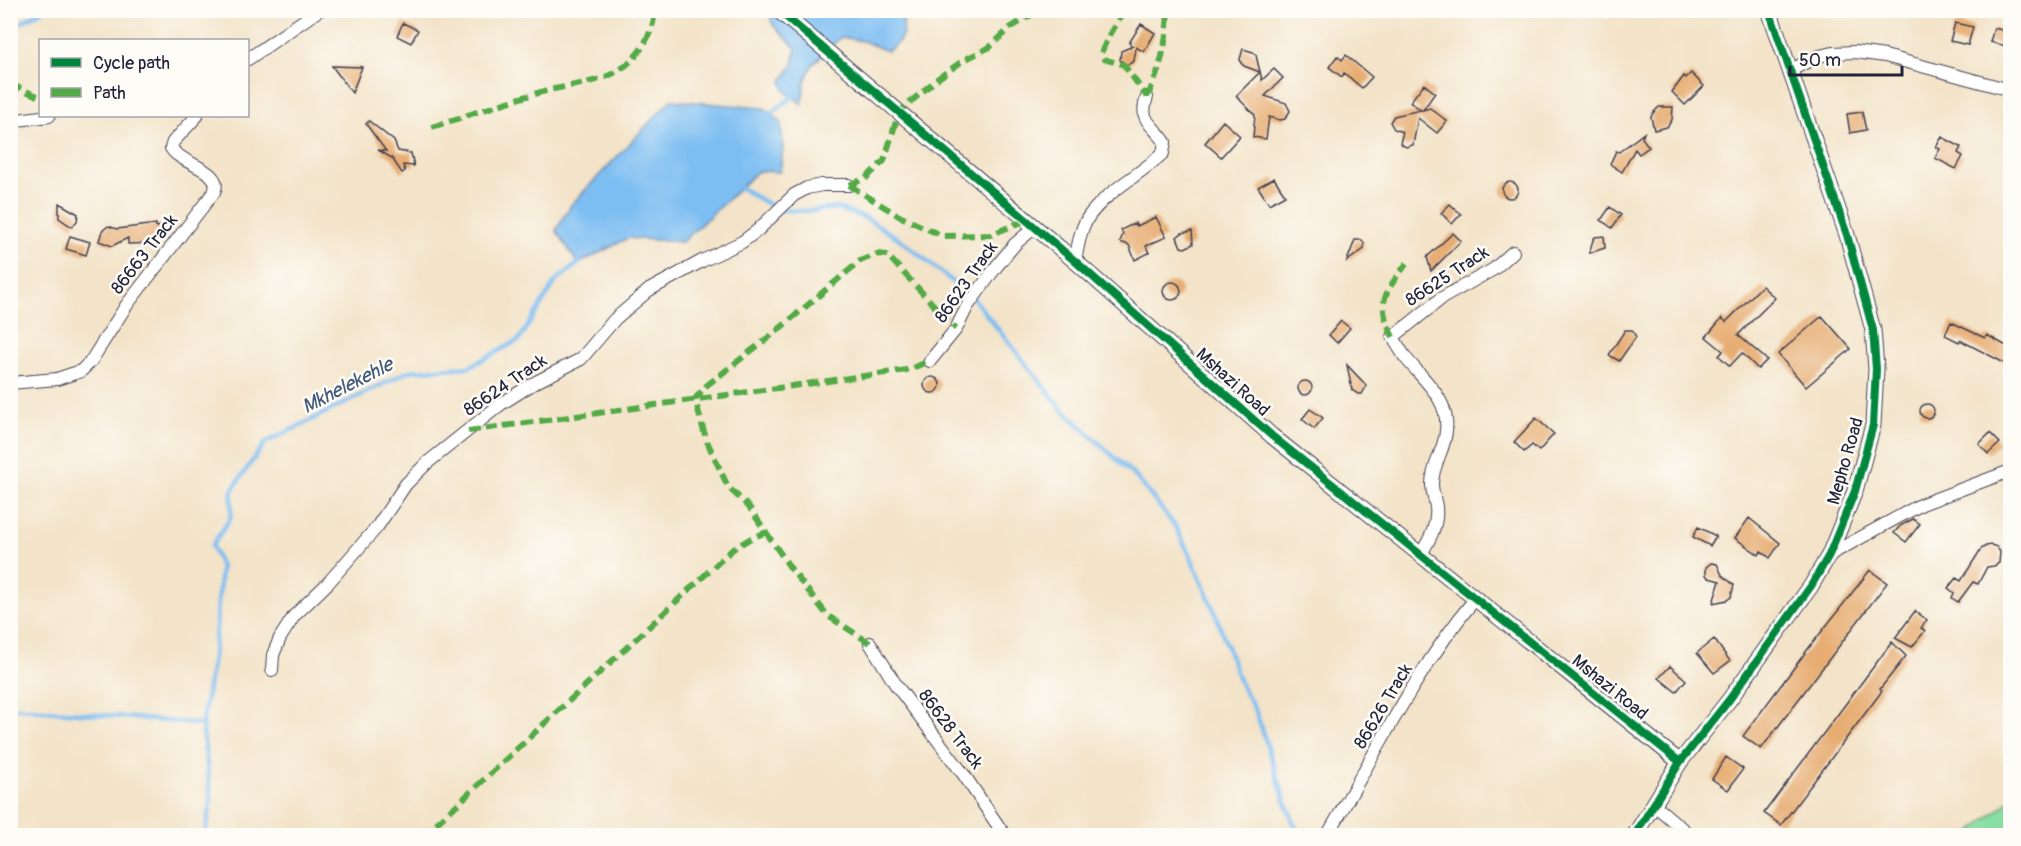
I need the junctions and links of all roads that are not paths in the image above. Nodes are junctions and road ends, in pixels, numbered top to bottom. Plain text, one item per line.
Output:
1 (319, 10) edge
2 (778, 10) edge
3 (1769, 10) edge
4 (249, 58) edge
5 (1789, 71) junction
6 (2010, 90) edge
7 (1147, 97) dead end
8 (41, 117) edge
9 (196, 117) edge
10 (10, 121) edge
11 (849, 184) dead end
12 (1035, 227) junction
13 (1513, 252) dead end
14 (1075, 261) junction
15 (930, 362) dead end
16 (10, 382) edge
17 (2010, 471) edge
18 (1421, 554) junction
19 (1829, 555) junction
20 (1475, 599) junction
21 (870, 643) dead end
22 (272, 670) dead end
23 (1680, 762) junction
24 (1653, 804) junction
25 (1005, 836) edge
26 (1327, 836) edge
27 (1634, 836) edge
28 (1691, 836) edge

1 - 4 street
2 - 12 street, Mshazi Road
3 - 5 street, Mepho Road
5 - 6 street
5 - 19 street, Mepho Road
7 - 14 street
8 - 10 street
9 - 16 street, 86663 Track
11 - 22 street, 86624 Track
12 - 14 street, Mshazi Road
12 - 15 street, 86623 Track
13 - 18 street, 86625 Track
14 - 18 street, Mshazi Road
17 - 19 street
18 - 20 street, Mshazi Road
19 - 23 street, Mepho Road
20 - 23 street, Mshazi Road
20 - 26 street, 86626 Track
21 - 25 street, 86628 Track
23 - 24 street, Mepho Road
24 - 27 street, Mepho Road
24 - 28 street

